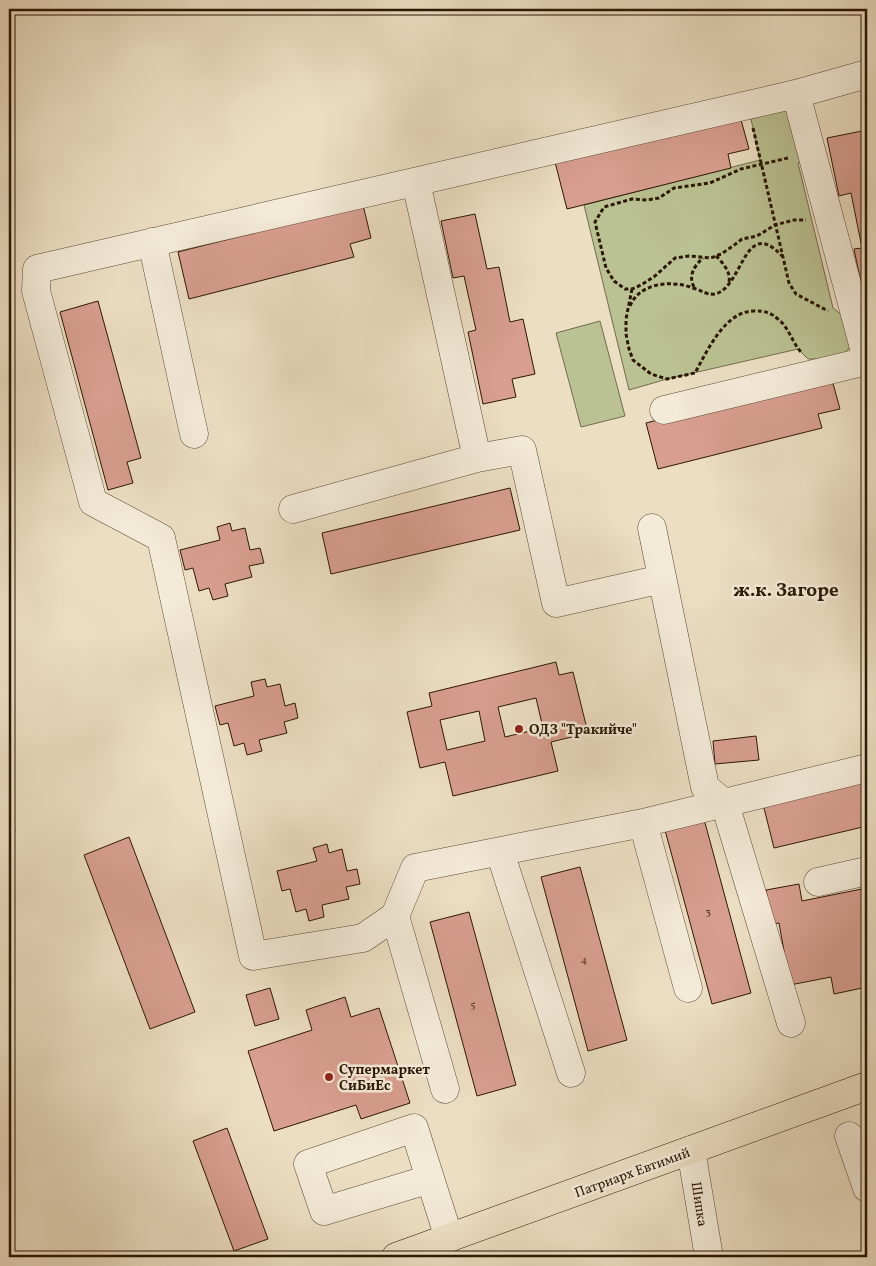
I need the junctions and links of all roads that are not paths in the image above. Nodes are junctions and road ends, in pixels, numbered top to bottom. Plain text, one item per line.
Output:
1 (867, 74) edge
2 (796, 94) junction
3 (416, 182) junction
4 (152, 242) junction
5 (867, 360) edge
6 (664, 410) dead end
7 (194, 434) dead end
8 (477, 458) junction
9 (293, 510) dead end
10 (652, 528) dead end
11 (662, 579) junction
12 (867, 768) edge
13 (725, 804) junction
14 (643, 823) junction
15 (500, 852) junction
16 (867, 871) edge
17 (818, 882) dead end
18 (395, 916) junction
19 (688, 988) dead end
20 (791, 1023) dead end
21 (571, 1073) dead end
22 (867, 1086) edge
23 (444, 1089) dead end
24 (849, 1136) dead end
25 (691, 1150) junction
26 (430, 1179) dead end
27 (867, 1188) edge
28 (449, 1238) junction
29 (396, 1257) edge
30 (709, 1257) edge

1 - 2 street
2 - 3 street
2 - 5 street
3 - 4 street
3 - 8 street
4 - 7 street
4 - 18 street
5 - 6 street
8 - 9 street
8 - 11 street
10 - 11 street
11 - 13 street
12 - 13 street
13 - 14 street
13 - 20 street
14 - 15 street
14 - 19 street
15 - 18 street
15 - 21 street
16 - 17 street
18 - 23 street
22 - 25 main road, Патриарх Евтимий
24 - 27 street
25 - 28 main road, Патриарх Евтимий
25 - 30 street, Шипка
26 - 28 street
28 - 29 main road, Патриарх Евтимий

